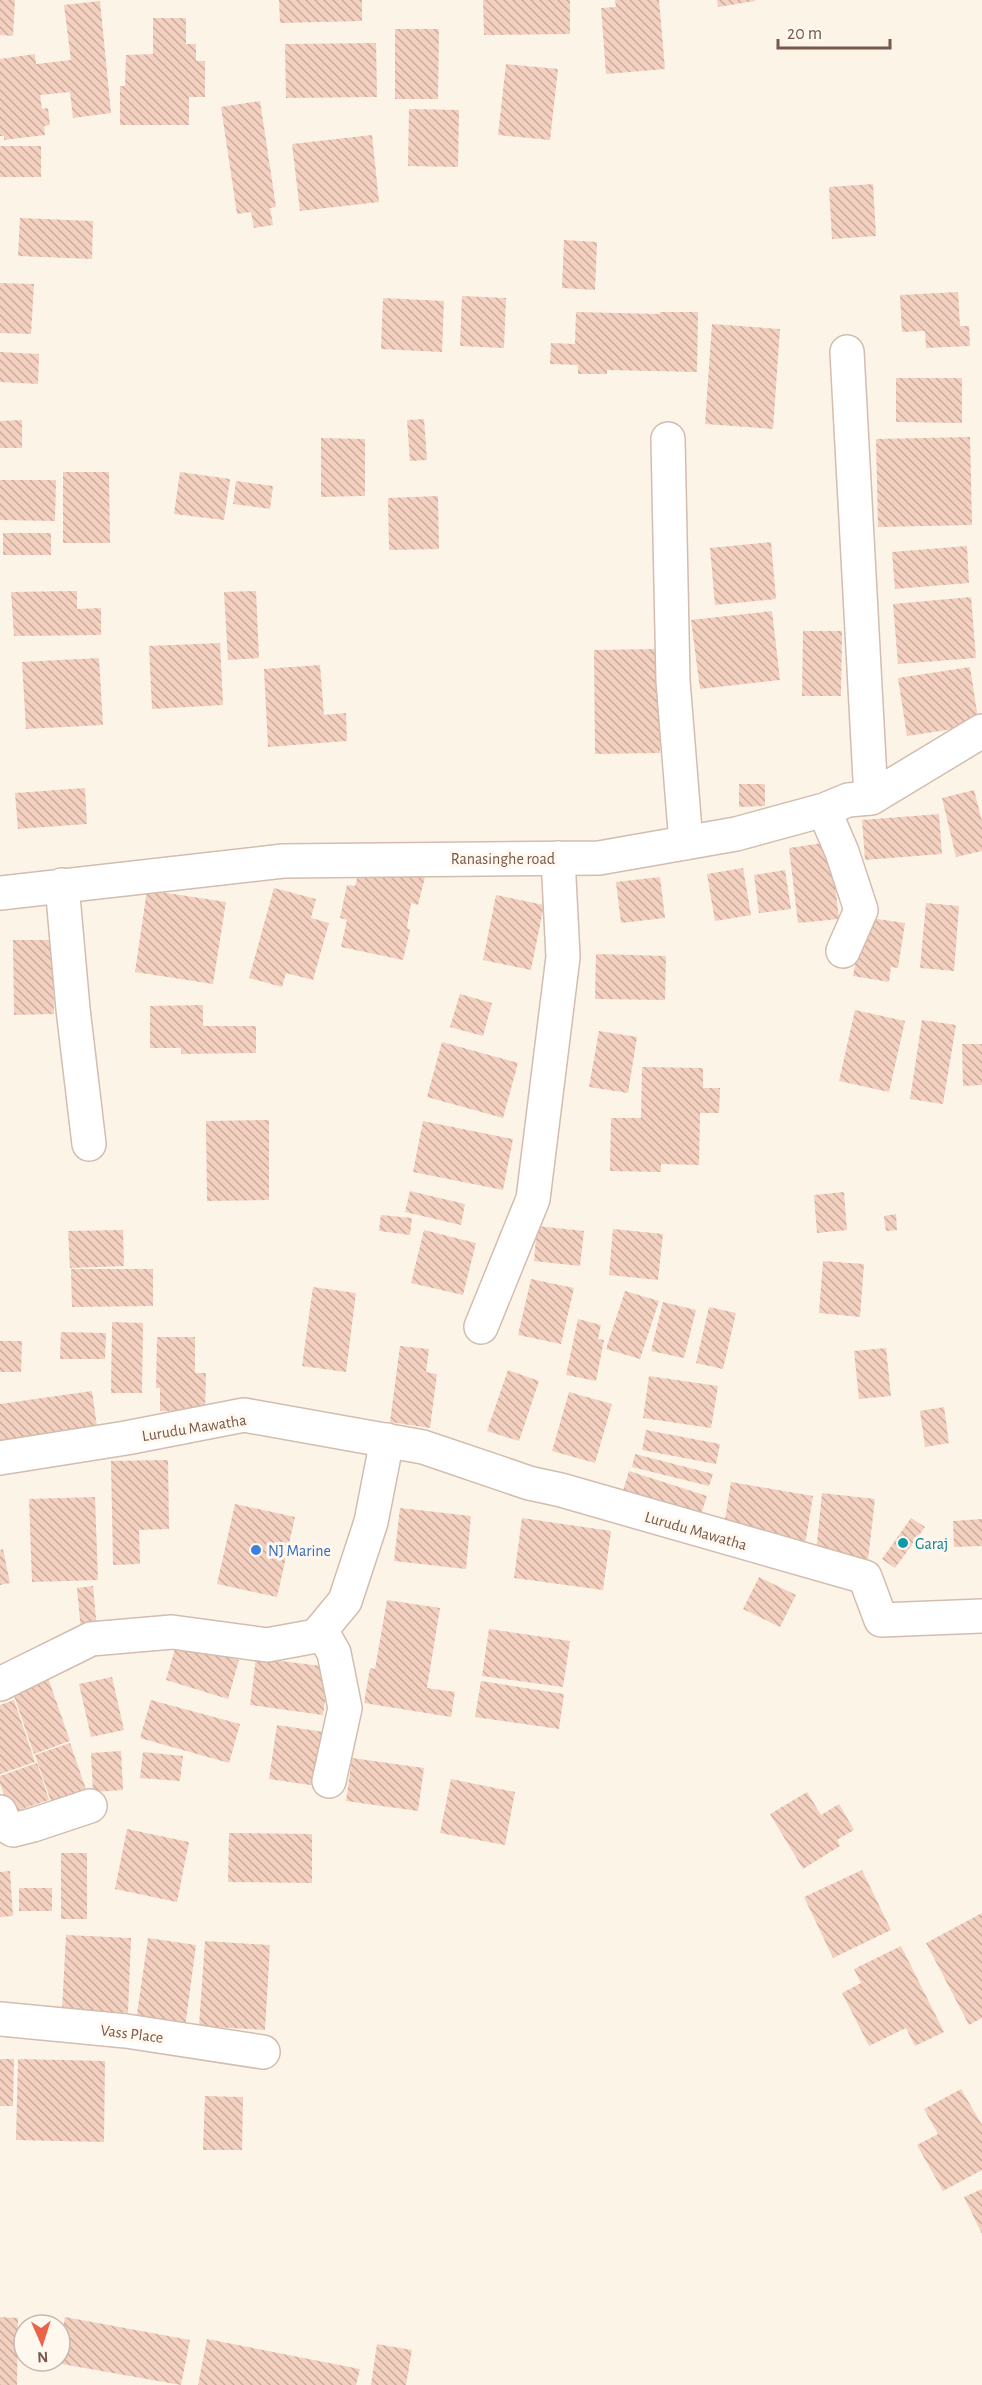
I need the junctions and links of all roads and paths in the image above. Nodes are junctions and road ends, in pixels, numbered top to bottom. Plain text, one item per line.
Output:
1 (848, 352) dead end
2 (668, 439) dead end
3 (982, 731) edge
4 (871, 798) junction
5 (824, 810) junction
6 (686, 843) junction
7 (558, 858) junction
8 (62, 885) junction
9 (0, 893) edge
10 (843, 951) dead end
11 (89, 1144) dead end
12 (481, 1327) dead end
13 (387, 1440) junction
14 (0, 1458) edge
15 (982, 1616) edge
16 (321, 1630) junction
17 (0, 1684) edge
18 (329, 1781) dead end
19 (90, 1806) dead end
20 (0, 1812) edge
21 (0, 2019) edge
22 (263, 2052) dead end

1 - 4 street
2 - 6 street
3 - 4 street, Ranasinghe road
4 - 5 street, Ranasinghe road
5 - 6 street, Ranasinghe road
5 - 10 street
6 - 7 street, Ranasinghe road
7 - 8 street, Ranasinghe road
7 - 12 street
8 - 9 street, Ranasinghe road
8 - 11 street
13 - 14 street, Lurudu Mawatha
13 - 15 street, Lurudu Mawatha
13 - 16 street
16 - 17 street
16 - 18 street
19 - 20 street
21 - 22 street, Vass Place

